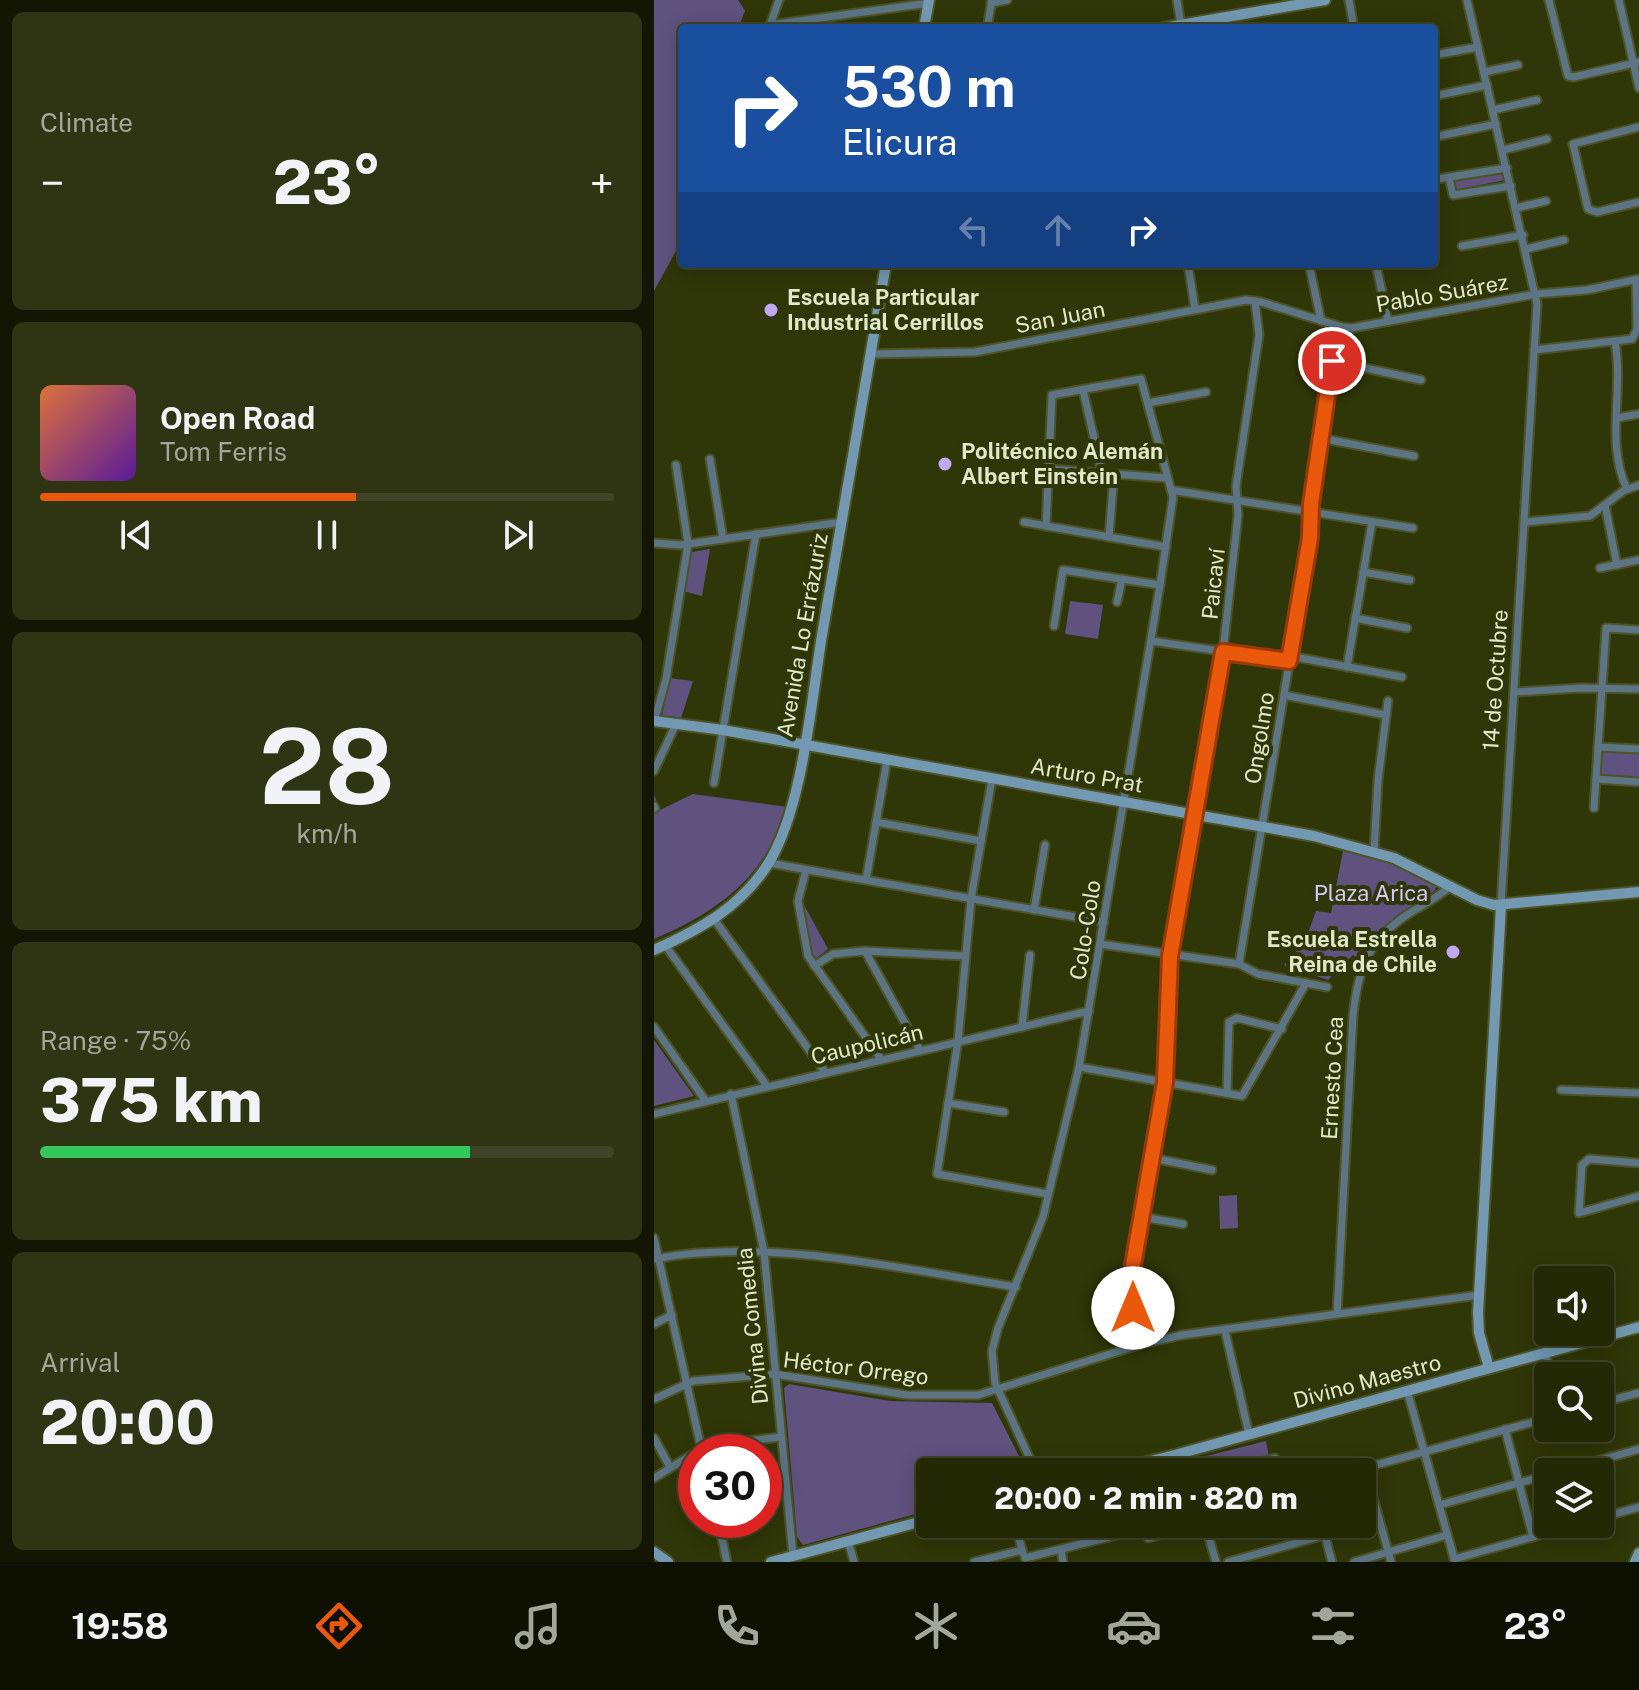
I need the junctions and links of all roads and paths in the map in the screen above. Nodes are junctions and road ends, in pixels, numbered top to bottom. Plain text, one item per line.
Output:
1 (779, 0) edge
2 (1007, 0) edge
3 (1177, 0) edge
4 (1325, 0) edge
5 (1349, 0) edge
6 (1467, 0) edge
7 (1549, 0) edge
8 (1619, 0) edge
9 (992, 1) edge
10 (929, 2) edge
11 (771, 24) edge
12 (783, 24) edge
13 (925, 24) edge
14 (988, 24) edge
15 (1181, 24) edge
16 (1214, 24) edge
17 (1353, 24) edge
18 (1478, 47) junction
19 (1438, 54) edge
20 (1636, 63) edge
21 (1518, 65) dead end
22 (1484, 72) junction
23 (1487, 85) junction
24 (1639, 88) edge
25 (1438, 95) edge
26 (1537, 100) dead end
27 (1493, 110) junction
28 (1496, 124) junction
29 (1639, 127) edge
30 (1438, 136) edge
31 (1547, 139) dead end
32 (1503, 150) junction
33 (1507, 168) junction
34 (1449, 178) junction
35 (1438, 179) edge
36 (1511, 186) junction
37 (1546, 201) dead end
38 (1639, 202) edge
39 (1516, 208) junction
40 (1523, 235) junction
41 (1564, 240) dead end
42 (1462, 246) dead end
43 (1526, 249) junction
44 (885, 268) edge
45 (1189, 268) edge
46 (1310, 268) edge
47 (1377, 268) edge
48 (1637, 279) edge
49 (1536, 294) junction
50 (1255, 301) junction
51 (1195, 309) junction
52 (1321, 321) junction
53 (1388, 321) junction
54 (1337, 326) junction
55 (1615, 342) junction
56 (1534, 350) junction
57 (871, 354) junction
58 (1332, 361) junction
59 (1421, 380) dead end
60 (1083, 390) junction
61 (1206, 392) dead end
62 (1148, 403) junction
63 (1639, 414) edge
64 (1617, 418) junction
65 (1320, 438) junction
66 (1414, 456) dead end
67 (710, 459) dead end
68 (676, 465) dead end
69 (1049, 469) junction
70 (1102, 473) junction
71 (1114, 474) junction
72 (1167, 478) junction
73 (1639, 485) edge
74 (1627, 489) junction
75 (1171, 490) junction
76 (1237, 500) junction
77 (1605, 505) junction
78 (1311, 512) junction
79 (842, 522) junction
80 (1024, 522) dead end
81 (1372, 522) junction
82 (1525, 522) junction
83 (1046, 526) junction
84 (1413, 528) dead end
85 (756, 534) junction
86 (1109, 537) junction
87 (723, 539) junction
88 (654, 543) edge
89 (688, 544) junction
90 (1166, 547) junction
91 (1639, 560) edge
92 (1617, 565) junction
93 (1600, 568) dead end
94 (1363, 572) junction
95 (1122, 579) junction
96 (1410, 580) dead end
97 (1160, 585) junction
98 (1117, 602) dead end
99 (1355, 618) junction
100 (1054, 626) dead end
101 (1407, 628) dead end
102 (1639, 630) edge
103 (1151, 641) junction
104 (1223, 652) junction
105 (1289, 658) junction
106 (1347, 667) junction
107 (1402, 677) dead end
108 (1603, 688) junction
109 (1639, 689) edge
110 (1514, 692) junction
111 (1284, 695) junction
112 (1388, 701) dead end
113 (1386, 715) junction
114 (654, 721) edge
115 (676, 724) junction
116 (723, 730) junction
117 (804, 746) junction
118 (1598, 747) junction
119 (1639, 749) edge
120 (887, 760) junction
121 (654, 771) edge
122 (992, 779) junction
123 (1596, 779) junction
124 (1639, 782) edge
125 (714, 783) dead end
126 (1124, 802) junction
127 (1594, 808) dead end
128 (1196, 815) junction
129 (876, 822) junction
130 (1263, 827) junction
131 (981, 841) junction
132 (1045, 845) dead end
133 (1374, 852) junction
134 (769, 863) junction
135 (806, 870) junction
136 (866, 880) junction
137 (1450, 886) junction
138 (1639, 892) edge
139 (971, 899) junction
140 (1501, 906) junction
141 (1034, 910) junction
142 (714, 919) junction
143 (1104, 922) junction
144 (1100, 944) junction
145 (665, 945) junction
146 (654, 950) edge
147 (865, 951) junction
148 (1030, 955) dead end
149 (964, 956) junction
150 (1170, 956) junction
151 (1239, 964) junction
152 (814, 966) junction
153 (1306, 983) junction
154 (1327, 987) dead end
155 (1089, 1011) junction
156 (654, 1027) edge
157 (1022, 1027) junction
158 (1282, 1029) junction
159 (958, 1041) junction
160 (920, 1050) junction
161 (881, 1059) junction
162 (1079, 1067) junction
163 (825, 1072) junction
164 (1165, 1082) junction
165 (767, 1086) junction
166 (1561, 1090) dead end
167 (1227, 1093) junction
168 (1639, 1093) edge
169 (731, 1094) junction
170 (705, 1100) junction
171 (948, 1103) junction
172 (1004, 1112) dead end
173 (654, 1114) edge
174 (1153, 1158) junction
175 (1639, 1163) edge
176 (1212, 1170) dead end
177 (1048, 1194) junction
178 (1639, 1196) edge
179 (1142, 1217) junction
180 (1183, 1224) dead end
181 (654, 1238) edge
182 (764, 1252) junction
183 (657, 1259) edge
184 (1016, 1287) junction
185 (1479, 1295) junction
186 (1337, 1314) junction
187 (672, 1315) junction
188 (654, 1324) edge
189 (1639, 1327) edge
190 (1225, 1331) junction
191 (1142, 1344) junction
192 (1545, 1352) junction
193 (1548, 1362) edge
194 (1489, 1368) junction
195 (775, 1374) junction
196 (687, 1383) junction
197 (1407, 1390) junction
198 (997, 1391) junction
199 (1639, 1393) edge
200 (654, 1399) edge
201 (1614, 1399) edge
202 (1534, 1422) edge
203 (1505, 1429) junction
204 (696, 1434) edge
205 (781, 1434) edge
206 (1249, 1434) junction
207 (654, 1438) edge
208 (782, 1447) edge
209 (1639, 1449) edge
210 (1424, 1452) junction
211 (1029, 1458) edge
212 (1158, 1458) edge
213 (1607, 1458) edge
214 (678, 1463) edge
215 (1376, 1465) edge
216 (670, 1467) junction
217 (654, 1478) edge
218 (1534, 1479) edge
219 (1519, 1483) junction
220 (1439, 1505) junction
221 (1639, 1507) edge
222 (1376, 1508) edge
223 (1614, 1514) edge
224 (916, 1523) edge
225 (1447, 1535) junction
226 (1533, 1537) joint
227 (722, 1538) edge
228 (1106, 1538) edge
229 (1208, 1538) edge
230 (1314, 1538) edge
231 (1326, 1538) edge
232 (848, 1541) junction
233 (1061, 1550) junction
234 (654, 1552) edge
235 (1388, 1552) junction
236 (1639, 1553) edge
237 (793, 1556) junction
238 (1024, 1556) edge
239 (1454, 1560) edge
240 (668, 1562) edge
241 (727, 1562) edge
242 (771, 1562) edge
243 (854, 1562) edge
244 (974, 1562) edge
245 (1063, 1562) edge
246 (1216, 1562) edge
247 (1228, 1562) edge
248 (1332, 1562) edge
249 (1354, 1562) edge
250 (1391, 1562) edge
251 (1635, 1562) edge

1 - 11 street
2 - 9 street
3 - 15 street
4 - 16 street
5 - 17 street
6 - 18 street, 14 de Octubre
7 - 20 street
8 - 20 street
9 - 14 street
10 - 12 street
10 - 13 street
18 - 19 street
18 - 22 street, 14 de Octubre
20 - 24 street
21 - 22 street
22 - 23 street, 14 de Octubre
23 - 25 street
23 - 27 street, 14 de Octubre
26 - 27 street
27 - 28 street, 14 de Octubre
28 - 30 street
28 - 32 street, 14 de Octubre
29 - 38 street
31 - 32 street
32 - 33 street, 14 de Octubre
33 - 34 street
33 - 36 street, 14 de Octubre
34 - 35 street
34 - 36 street
36 - 39 street, 14 de Octubre
37 - 39 street
39 - 40 street, 14 de Octubre
40 - 42 street
40 - 43 street, 14 de Octubre
41 - 43 street
43 - 49 street, 14 de Octubre
44 - 57 street, Avenida Lo Errázuriz
45 - 51 street
46 - 52 street
47 - 53 street
48 - 49 street, Pablo Suárez
48 - 55 street
49 - 53 street, Pablo Suárez
49 - 56 street, 14 de Octubre
50 - 51 street, San Juan
50 - 52 street, Pablo Suárez
50 - 76 street, Paicaví
51 - 57 street, San Juan
52 - 54 street, Pablo Suárez
53 - 54 street, Pablo Suárez
54 - 58 street, Ongolmo
55 - 56 street
55 - 64 street
56 - 82 street, 14 de Octubre
57 - 79 street, Avenida Lo Errázuriz
58 - 59 street
58 - 65 street, Ongolmo
60 - 62 street, Colo-Colo
60 - 69 street
60 - 70 street
61 - 62 street
62 - 72 street, Colo-Colo
63 - 64 street
64 - 74 street
65 - 66 street
65 - 78 street, Ongolmo
67 - 87 street
68 - 89 street
69 - 70 street
69 - 83 street
70 - 71 street
71 - 72 street
71 - 86 street
72 - 75 street, Colo-Colo
73 - 74 street
74 - 77 street
75 - 76 street
75 - 90 street, Colo-Colo
76 - 78 street
76 - 104 street, Paicaví
77 - 82 street
77 - 92 street
78 - 81 street
78 - 105 street, Ongolmo
79 - 85 street
79 - 117 street, Avenida Lo Errázuriz
80 - 83 street
81 - 84 street
81 - 94 street
82 - 110 street, 14 de Octubre
83 - 86 street
85 - 87 street
85 - 116 street
86 - 90 street
87 - 89 street
88 - 89 street
89 - 114 street
90 - 97 street, Colo-Colo
91 - 92 street
92 - 93 street
94 - 96 street
94 - 99 street
95 - 97 street
95 - 98 street
95 - 100 street
97 - 103 street, Colo-Colo
99 - 101 street
99 - 106 street
102 - 108 street
103 - 104 street
103 - 126 street, Colo-Colo
104 - 105 street
104 - 128 street, Paicaví
105 - 106 street
105 - 111 street, Ongolmo
106 - 107 street
108 - 109 street
108 - 110 street
108 - 118 street
110 - 140 street, 14 de Octubre
111 - 113 street
111 - 130 street, Ongolmo
112 - 113 street
113 - 133 street
114 - 115 street, Arturo Prat
115 - 116 street, Arturo Prat
115 - 121 street
116 - 117 street, Arturo Prat
116 - 125 street
117 - 120 street, Arturo Prat
117 - 134 street, Avenida Lo Errázuriz
118 - 119 street
118 - 123 street
120 - 122 street, Arturo Prat
120 - 129 street
122 - 126 street, Arturo Prat
122 - 131 street
123 - 124 street
123 - 127 street
126 - 128 street, Arturo Prat
126 - 143 street, Colo-Colo
128 - 130 street, Arturo Prat
128 - 150 street, Paicaví
129 - 131 street
129 - 136 street
130 - 133 street, Arturo Prat
130 - 151 street, Ongolmo
131 - 139 street
132 - 141 street
133 - 137 street, Arturo Prat
134 - 135 street
134 - 142 street, Avenida Lo Errázuriz
135 - 136 street
135 - 152 street
136 - 139 street
137 - 140 street, Arturo Prat
137 - 186 street, Ernesto Cea
138 - 140 street
139 - 141 street
139 - 149 street
140 - 185 street, 14 de Octubre
141 - 143 street
142 - 145 street, Avenida Lo Errázuriz
142 - 163 street
143 - 144 street, Colo-Colo
144 - 150 street
144 - 155 street, Colo-Colo
145 - 146 street, Avenida Lo Errázuriz
145 - 165 street
147 - 149 street
147 - 152 street
147 - 160 street
148 - 157 street
149 - 159 street
150 - 151 street
150 - 164 street, Paicaví
151 - 153 street
152 - 161 street
153 - 154 street
153 - 158 street
155 - 157 street, Caupolicán
155 - 162 street, Colo-Colo
156 - 170 street
157 - 159 street, Caupolicán
158 - 167 street
158 - 167 street
159 - 160 street, Caupolicán
159 - 171 street
160 - 161 street, Caupolicán
161 - 163 street, Caupolicán
162 - 164 street
162 - 177 street, Colo-Colo
163 - 165 street, Caupolicán
164 - 167 street
164 - 174 street, Paicaví
165 - 169 street, Caupolicán
166 - 168 street
169 - 170 street, Caupolicán
169 - 182 street, Divina Comedia
170 - 173 street, Caupolicán
171 - 172 street
171 - 177 street
174 - 176 street
174 - 179 street, Paicaví
175 - 178 street
177 - 184 street, Colo-Colo
179 - 180 street
179 - 191 street, Paicaví
181 - 183 street
182 - 183 street
182 - 184 street
182 - 195 street, Divina Comedia
183 - 187 street
184 - 198 street, Colo-Colo
185 - 186 street, Héctor Orrego
185 - 194 street, 14 de Octubre
186 - 190 street, Héctor Orrego
187 - 188 street
187 - 196 street
189 - 192 street, Divino Maestro
190 - 191 street, Héctor Orrego
190 - 206 street
191 - 198 street, Héctor Orrego
192 - 193 street
192 - 194 street, Divino Maestro
194 - 197 street, Divino Maestro
195 - 196 street, Héctor Orrego
195 - 198 street, Héctor Orrego
195 - 205 street, Divina Comedia
196 - 200 street, Héctor Orrego
196 - 204 street
197 - 206 street, Divino Maestro
197 - 210 street
198 - 211 street, Colo-Colo
199 - 201 street
202 - 203 street
203 - 210 street
203 - 219 street
206 - 212 street, Divino Maestro
207 - 216 street
208 - 237 street, Divina Comedia
209 - 213 street
210 - 215 street
210 - 220 street
214 - 216 street
216 - 217 street
218 - 219 street
219 - 220 street
219 - 226 street
220 - 225 street
221 - 223 street
222 - 235 street
224 - 232 street
225 - 235 street
225 - 239 street
226 - 239 street
227 - 241 street
228 - 233 street
229 - 246 street
230 - 247 street
231 - 248 street
232 - 237 street
232 - 243 street
233 - 238 street
233 - 245 street
234 - 240 street
235 - 249 street
235 - 250 street
236 - 251 street
237 - 242 street
238 - 244 street

